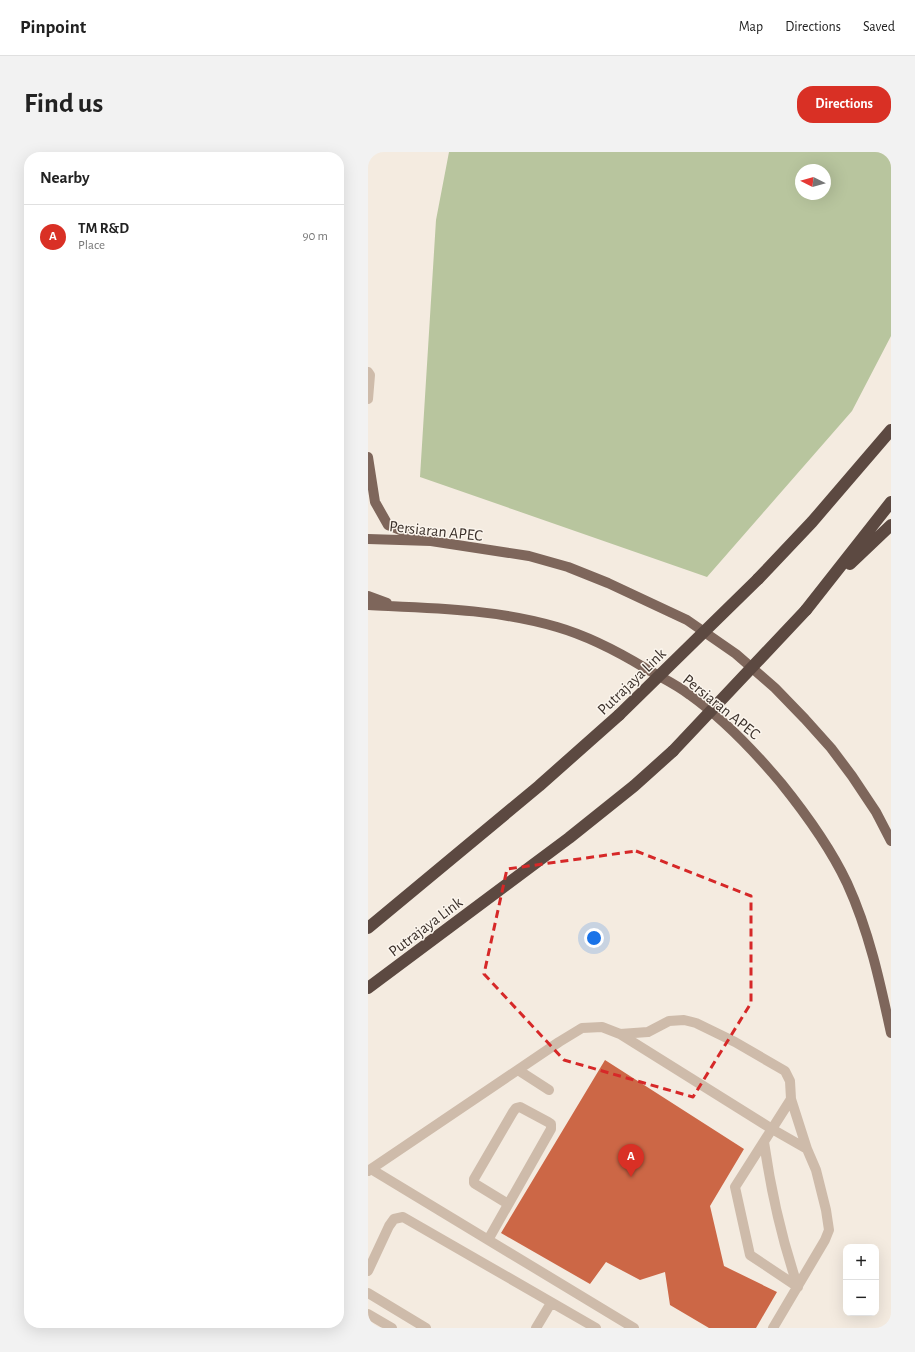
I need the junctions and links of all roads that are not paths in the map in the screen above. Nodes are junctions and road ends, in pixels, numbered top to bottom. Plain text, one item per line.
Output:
1 (368, 372) edge
2 (368, 399) edge
3 (891, 430) edge
4 (368, 457) edge
5 (891, 502) edge
6 (891, 525) edge
7 (368, 539) edge
8 (430, 541) junction
9 (368, 596) edge
10 (814, 600) junction
11 (368, 605) edge
12 (396, 606) junction
13 (891, 841) edge
14 (368, 928) edge
15 (368, 988) edge
16 (891, 1033) edge
17 (620, 1034) junction
18 (518, 1070) junction
19 (549, 1090) dead end
20 (791, 1099) junction
21 (772, 1129) junction
22 (764, 1142) junction
23 (807, 1149) junction
24 (369, 1170) edge
25 (508, 1204) junction
26 (488, 1240) junction
27 (368, 1271) edge
28 (798, 1287) junction
29 (368, 1293) edge
30 (551, 1303) junction
31 (368, 1314) edge
32 (392, 1328) edge
33 (426, 1328) edge
34 (536, 1328) edge
35 (596, 1328) edge
36 (634, 1328) edge
37 (773, 1328) edge

1 - 2 street
3 - 14 highway, Putrajaya Link, bridge
4 - 8 main road
5 - 10 highway, Putrajaya Link
6 - 10 highway
7 - 8 main road, Persiaran APEC
8 - 13 main road, Persiaran APEC
9 - 12 main road
10 - 15 highway, Putrajaya Link, bridge
11 - 12 main road, Persiaran APEC
12 - 16 main road, Persiaran APEC
17 - 18 street
17 - 20 street
17 - 21 street
18 - 19 street
18 - 24 street
20 - 21 street
20 - 23 street
21 - 22 street
21 - 23 street
22 - 28 street
22 - 28 street
23 - 28 street
24 - 26 street
25 - 25 street
25 - 26 street
26 - 36 street
27 - 30 street
28 - 37 street
29 - 33 street
30 - 34 street
30 - 35 street
31 - 32 street

